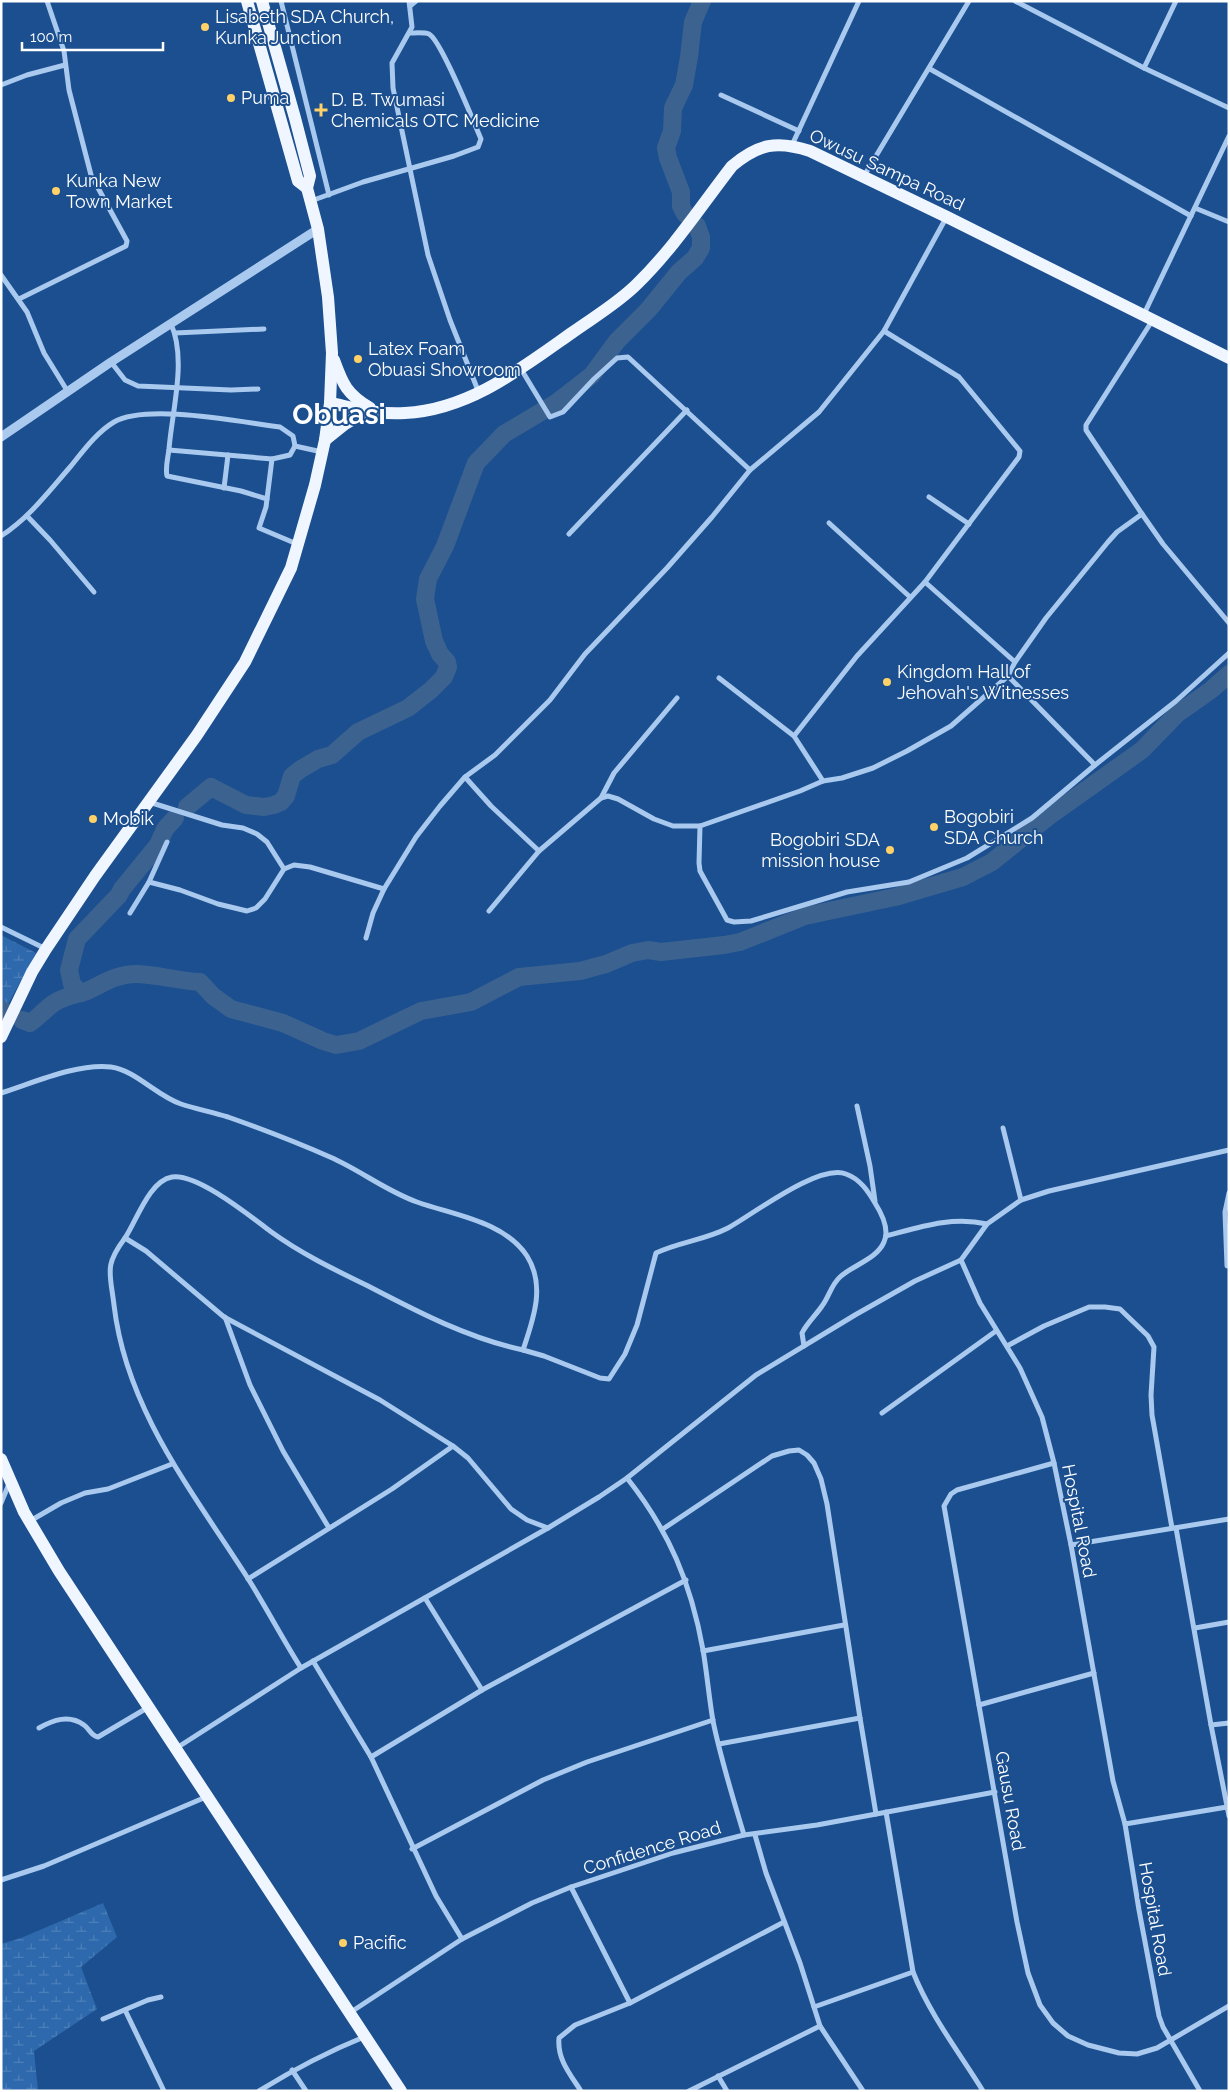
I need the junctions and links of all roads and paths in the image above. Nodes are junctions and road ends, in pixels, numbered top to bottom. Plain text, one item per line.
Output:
1 (47, 1) edge
2 (247, 1) edge
3 (262, 1) edge
4 (281, 1) edge
5 (416, 1) edge
6 (859, 1) edge
7 (969, 1) edge
8 (1015, 1) edge
9 (1176, 1) edge
10 (409, 4) edge
11 (410, 33) junction
12 (65, 65) junction
13 (1144, 68) junction
14 (930, 69) junction
15 (1, 85) edge
16 (721, 95) dead end
17 (1229, 108) edge
18 (799, 131) junction
19 (1229, 136) edge
20 (792, 145) junction
21 (409, 168) junction
22 (863, 177) junction
23 (307, 188) junction
24 (329, 194) junction
25 (310, 202) junction
26 (1195, 208) junction
27 (1191, 216) junction
28 (947, 217) junction
29 (1229, 222) edge
30 (318, 229) junction
31 (1, 275) edge
32 (19, 299) junction
33 (1148, 317) junction
34 (173, 329) junction
35 (264, 329) dead end
36 (884, 331) junction
37 (332, 353) junction
38 (1229, 358) edge
39 (111, 362) junction
40 (521, 369) junction
41 (175, 388) junction
42 (258, 389) dead end
43 (68, 392) junction
44 (479, 393) junction
45 (330, 403) junction
46 (687, 410) junction
47 (372, 412) junction
48 (172, 414) junction
49 (1, 437) edge
50 (295, 446) junction
51 (323, 446) junction
52 (168, 450) junction
53 (228, 456) junction
54 (272, 459) junction
55 (750, 470) junction
56 (224, 488) junction
57 (929, 497) dead end
58 (267, 499) junction
59 (1142, 514) junction
60 (27, 516) junction
61 (829, 523) dead end
62 (969, 524) junction
63 (569, 534) dead end
64 (1, 536) edge
65 (299, 544) junction
66 (924, 582) junction
67 (94, 592) dead end
68 (910, 597) junction
69 (1229, 623) edge
70 (1229, 653) edge
71 (1015, 662) junction
72 (1008, 676) junction
73 (718, 678) dead end
74 (677, 698) dead end
75 (794, 736) junction
76 (1095, 765) junction
77 (465, 777) junction
78 (823, 782) junction
79 (600, 798) junction
80 (148, 802) junction
81 (700, 826) junction
82 (167, 842) dead end
83 (538, 851) junction
84 (284, 869) junction
85 (149, 882) junction
86 (384, 889) junction
87 (489, 911) dead end
88 (130, 913) dead end
89 (1, 927) edge
90 (366, 938) dead end
91 (46, 949) junction
92 (1, 1037) edge
93 (1, 1093) edge
94 (857, 1106) dead end
95 (1003, 1128) dead end
96 (1229, 1150) edge
97 (1229, 1193) edge
98 (1021, 1200) junction
99 (875, 1202) junction
100 (987, 1224) junction
101 (1228, 1230) edge
102 (886, 1236) junction
103 (125, 1238) junction
104 (961, 1260) junction
105 (1227, 1266) dead end
106 (224, 1317) junction
107 (996, 1331) junction
108 (804, 1346) junction
109 (1007, 1346) junction
110 (523, 1350) junction
111 (882, 1413) dead end
112 (453, 1446) junction
113 (1, 1459) edge
114 (1054, 1463) junction
115 (172, 1464) junction
116 (627, 1478) junction
117 (10, 1482) junction
118 (1, 1503) edge
119 (1229, 1519) edge
120 (29, 1522) junction
121 (329, 1528) junction
122 (548, 1528) junction
123 (1174, 1528) junction
124 (663, 1529) junction
125 (1071, 1545) junction
126 (248, 1579) junction
127 (686, 1580) junction
128 (425, 1598) junction
129 (1229, 1622) edge
130 (844, 1625) junction
131 (1195, 1628) junction
132 (703, 1651) junction
133 (313, 1661) junction
134 (301, 1668) junction
135 (1094, 1673) junction
136 (482, 1690) junction
137 (979, 1704) junction
138 (148, 1707) junction
139 (860, 1718) junction
140 (713, 1720) junction
141 (1229, 1723) edge
142 (1211, 1725) junction
143 (38, 1728) dead end
144 (719, 1744) junction
145 (175, 1748) junction
146 (371, 1757) junction
147 (995, 1792) junction
148 (206, 1796) junction
149 (1227, 1807) junction
150 (886, 1812) junction
151 (876, 1814) junction
152 (1229, 1816) edge
153 (1124, 1824) junction
154 (744, 1835) junction
155 (755, 1835) junction
156 (412, 1849) junction
157 (1, 1880) edge
158 (571, 1887) junction
159 (784, 1922) junction
160 (462, 1939) junction
161 (913, 1972) junction
162 (161, 1997) dead end
163 (630, 2003) junction
164 (1229, 2006) edge
165 (814, 2007) junction
166 (125, 2010) junction
167 (348, 2014) junction
168 (103, 2019) dead end
169 (820, 2026) junction
170 (365, 2037) junction
171 (1171, 2040) junction
172 (292, 2070) junction
173 (718, 2076) junction
174 (164, 2091) edge
175 (259, 2091) edge
176 (306, 2091) edge
177 (401, 2091) edge
178 (581, 2091) edge
179 (689, 2091) edge
180 (727, 2091) edge
181 (863, 2091) edge
182 (983, 2091) edge
183 (1200, 2091) edge

1 - 12 street
2 - 23 main road
3 - 23 main road
4 - 24 street
5 - 10 street
6 - 18 street
7 - 14 street
8 - 13 street
9 - 13 street
10 - 11 street
11 - 21 street
11 - 21 street
12 - 15 street
12 - 32 street
13 - 17 street
14 - 22 street
14 - 27 street
16 - 18 street
18 - 20 street
19 - 26 street
20 - 22 main road, Owusu Sampa Road
20 - 40 main road, Owusu Sampa Road
21 - 24 street
21 - 44 street
22 - 28 main road, Owusu Sampa Road
23 - 25 main road
24 - 25 street
25 - 30 main road
26 - 27 street
26 - 29 street
27 - 33 street
28 - 33 main road, Owusu Sampa Road
28 - 36 street
30 - 34 street
30 - 37 main road
31 - 32 street
32 - 43 street
33 - 38 main road, Owusu Sampa Road
33 - 59 street
34 - 35 street
34 - 39 street
34 - 41 street
36 - 55 street
36 - 62 street
37 - 45 main road
37 - 47 main road
39 - 41 street
39 - 43 street
40 - 44 main road, Owusu Sampa Road
40 - 46 street
41 - 42 street
41 - 48 street
43 - 49 street
44 - 47 main road, Owusu Sampa Road
45 - 47 main road, Owusu Sampa Road
45 - 51 main road
46 - 55 street
46 - 63 street
47 - 51 main road
48 - 50 street
48 - 52 street
48 - 60 street
50 - 51 street
50 - 54 street
51 - 65 main road
52 - 53 street
52 - 56 street
53 - 54 street
53 - 56 street
54 - 58 street
55 - 77 street
56 - 58 street
57 - 62 street
58 - 65 street
59 - 69 street
59 - 71 street
60 - 64 street
60 - 67 street
61 - 68 street
62 - 66 street
65 - 80 main road
66 - 68 street
66 - 71 street
68 - 75 street
70 - 76 street
71 - 72 street
72 - 76 street
72 - 78 street
73 - 75 street
74 - 79 street
75 - 78 street
76 - 81 street
77 - 83 street
77 - 86 street
78 - 81 street
79 - 81 street
79 - 83 street
80 - 84 street
80 - 91 main road
82 - 85 street
83 - 87 street
84 - 85 street
84 - 86 street
85 - 88 street
86 - 90 street
89 - 91 street
91 - 92 main road
93 - 110 street
94 - 99 street
95 - 98 street
96 - 98 street
97 - 101 street
98 - 100 street
99 - 102 street
99 - 110 street
100 - 102 street
100 - 104 street
101 - 105 street
102 - 108 street
103 - 106 street
103 - 110 street
103 - 115 street
104 - 107 street, Hospital Road
104 - 108 street
106 - 112 street
106 - 121 street
107 - 109 street, Hospital Road
107 - 111 street
108 - 116 street
109 - 114 street, Hospital Road
109 - 123 street
112 - 121 street
112 - 122 street
113 - 117 main road
114 - 125 street, Hospital Road
114 - 137 street, Gausu Road
115 - 120 street
115 - 126 street
116 - 122 street
116 - 124 street
117 - 118 street
117 - 120 main road
119 - 123 street
120 - 138 main road
121 - 126 street
122 - 128 street
123 - 125 street
123 - 131 street
124 - 127 street
124 - 130 street
125 - 135 street, Hospital Road
126 - 134 street
127 - 132 street
127 - 136 street
128 - 133 street
128 - 136 street
129 - 131 street
130 - 132 street
130 - 139 street
131 - 142 street
132 - 140 street
133 - 134 street
133 - 146 street
134 - 145 street
135 - 137 street
135 - 153 street, Hospital Road
136 - 146 street
137 - 147 street, Gausu Road
138 - 143 street
138 - 145 main road
139 - 144 street
139 - 151 street
140 - 144 street
140 - 156 street
141 - 142 street
142 - 149 street
144 - 154 street
145 - 148 main road
146 - 156 street
147 - 150 street, Confidence Road
147 - 171 street, Gausu Road
148 - 157 street
148 - 167 main road
149 - 152 street
149 - 153 street
150 - 151 street, Confidence Road
150 - 161 street
151 - 155 street, Confidence Road
153 - 171 street, Hospital Road
154 - 155 street, Confidence Road
154 - 158 street, Confidence Road
155 - 159 street
156 - 160 street
158 - 160 street, Confidence Road
158 - 163 street
159 - 163 street
159 - 165 street
160 - 167 street, Confidence Road
161 - 165 street
161 - 182 street
162 - 166 street
163 - 178 street
164 - 171 street, Gausu Road
165 - 169 street
166 - 168 street
166 - 174 street
167 - 170 main road
169 - 173 street
169 - 181 street
170 - 172 street
170 - 177 main road
171 - 183 street, Hospital Road
172 - 175 street
172 - 176 street
173 - 179 street
173 - 180 street

